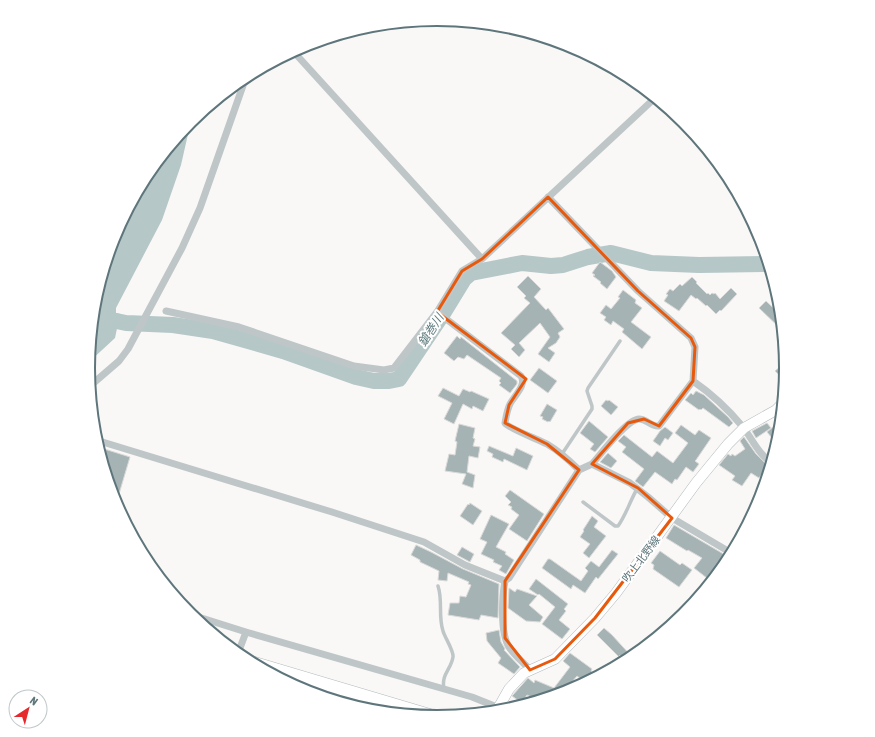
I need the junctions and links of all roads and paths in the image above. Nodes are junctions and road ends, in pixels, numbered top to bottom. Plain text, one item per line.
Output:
1 (297, 56) edge
2 (242, 88) edge
3 (652, 102) edge
4 (548, 197) junction
5 (482, 258) junction
6 (166, 311) dead end
7 (437, 312) junction
8 (620, 341) dead end
9 (96, 381) edge
10 (693, 381) junction
11 (777, 414) edge
12 (744, 428) junction
13 (104, 442) edge
14 (562, 454) junction
15 (767, 459) edge
16 (592, 464) junction
17 (579, 470) junction
18 (638, 488) junction
19 (583, 502) dead end
20 (672, 518) junction
21 (727, 551) edge
22 (505, 582) junction
23 (438, 586) dead end
24 (204, 619) edge
25 (246, 632) junction
26 (240, 648) dead end
27 (276, 670) edge
28 (530, 670) junction
29 (444, 689) junction
30 (503, 704) edge
31 (492, 706) edge
32 (406, 709) edge

1 - 5 street
2 - 9 street
3 - 4 street
4 - 5 street
4 - 10 street
5 - 7 street
6 - 7 street
7 - 14 street
8 - 14 lane
10 - 12 street
10 - 16 street
11 - 12 main road, 吹上北野線
12 - 15 street
12 - 20 main road, 吹上北野線
13 - 22 street
14 - 17 street
16 - 17 street
16 - 18 street
17 - 22 street
18 - 19 lane
18 - 20 street
20 - 21 street
20 - 28 main road, 吹上北野線
22 - 28 street
23 - 29 lane
24 - 25 street
25 - 26 street
25 - 29 street
27 - 32 highway
28 - 30 main road, 吹上北野線
29 - 31 street

